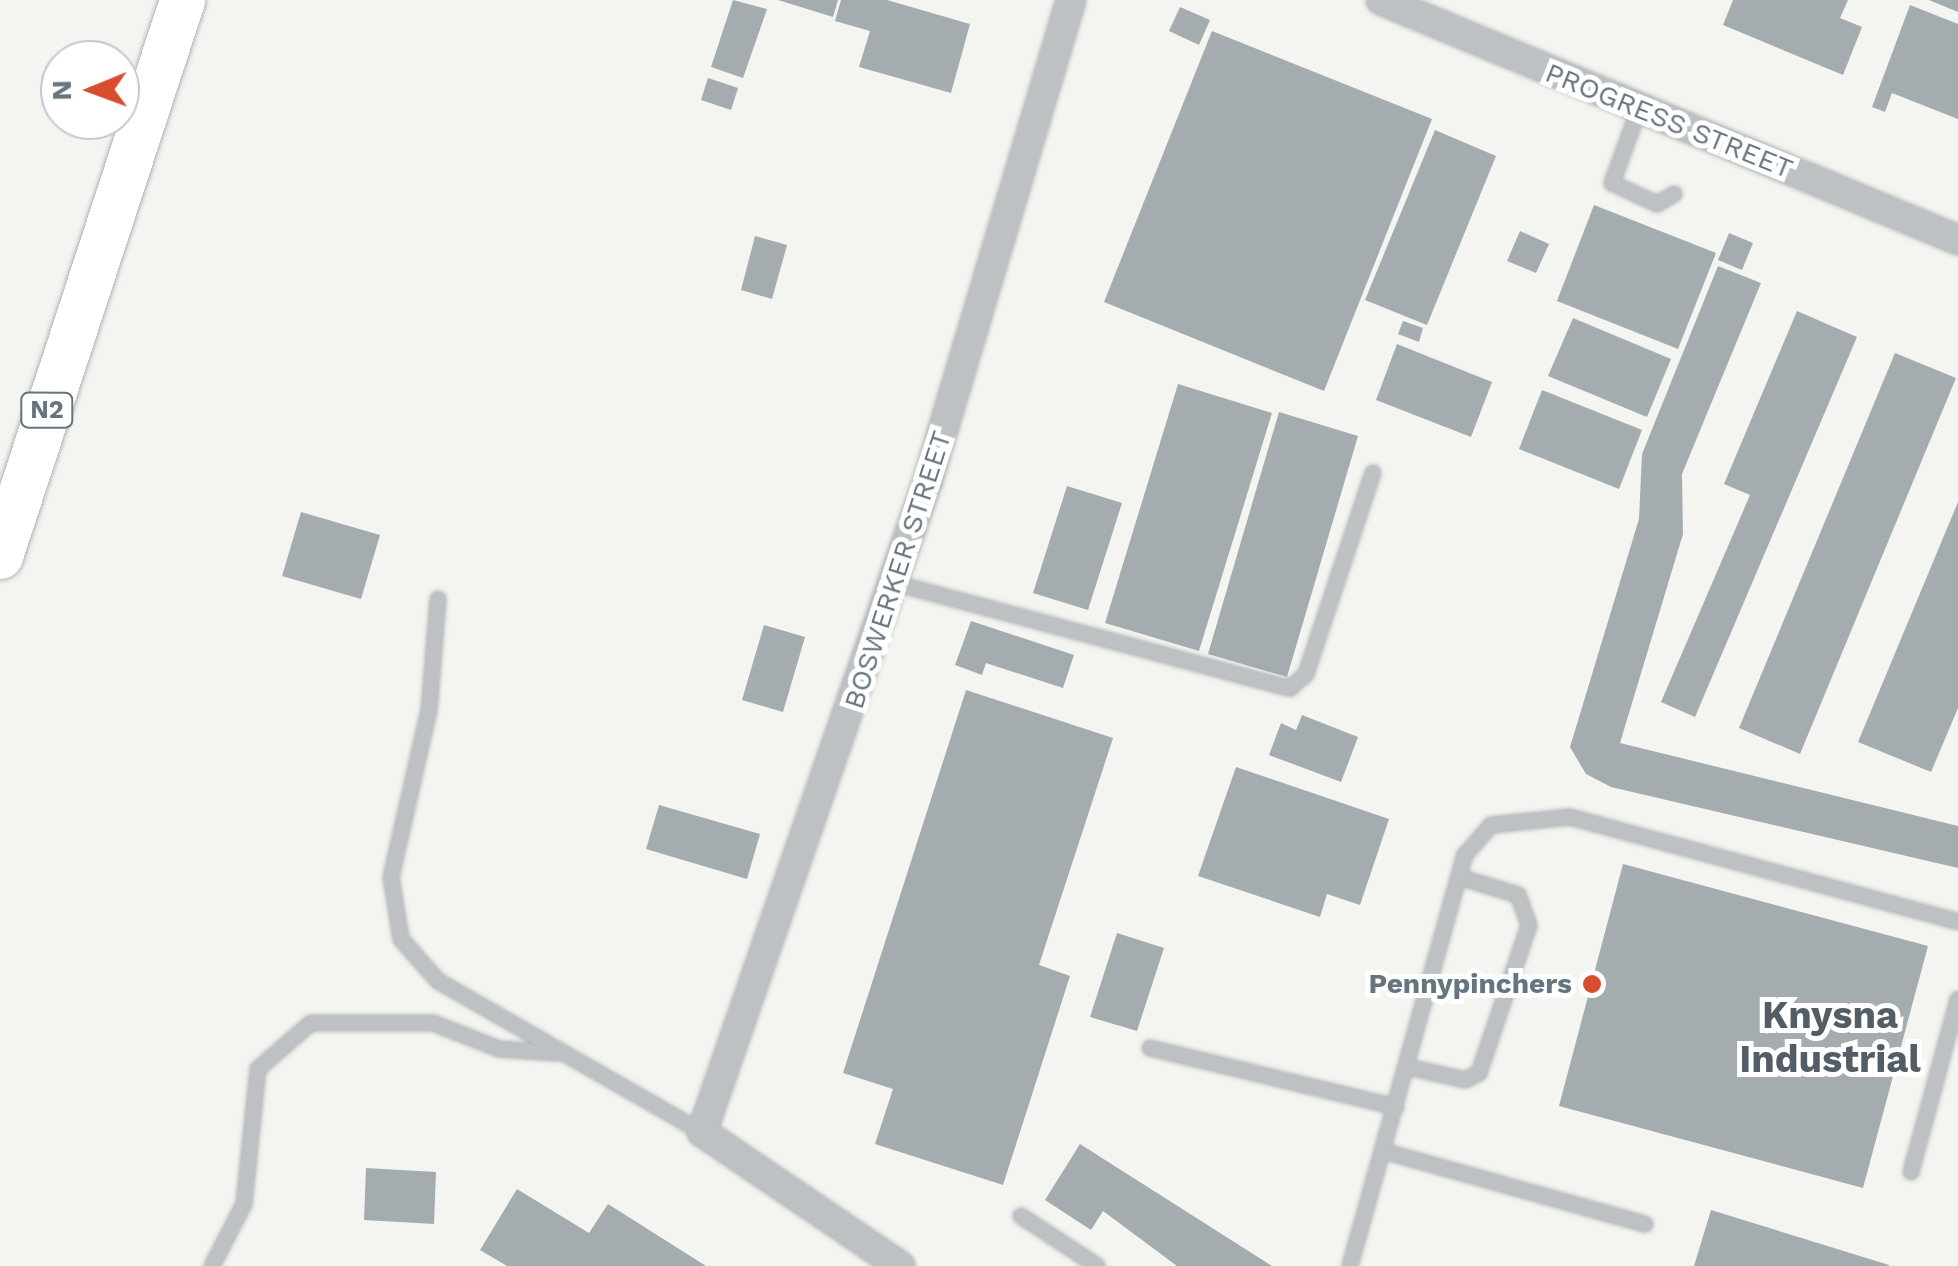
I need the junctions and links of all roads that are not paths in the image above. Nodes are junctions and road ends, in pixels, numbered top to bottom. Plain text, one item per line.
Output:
1 (182, 0) edge
2 (1071, 0) edge
3 (1381, 0) edge
4 (1639, 109) junction
5 (1674, 194) dead end
6 (1958, 240) edge
7 (1373, 473) dead end
8 (0, 556) edge
9 (894, 583) junction
10 (438, 598) dead end
11 (1459, 877) junction
12 (1958, 922) edge
13 (1958, 999) edge
14 (1150, 1048) dead end
15 (558, 1053) junction
16 (1408, 1067) junction
17 (1396, 1107) junction
18 (702, 1132) junction
19 (1383, 1151) junction
20 (1910, 1172) dead end
21 (1021, 1216) dead end
22 (1645, 1224) dead end
23 (212, 1266) edge
24 (900, 1266) edge
25 (1097, 1266) edge
26 (1350, 1266) edge

1 - 8 highway, N2
2 - 9 street, BOSWERKER STREET
3 - 4 street, PROGRESS STREET
4 - 5 lane
4 - 6 street, PROGRESS STREET
7 - 9 lane
9 - 18 street, BOSWERKER STREET
10 - 15 lane
11 - 12 lane
11 - 16 lane
11 - 16 lane
13 - 20 lane
14 - 17 lane
15 - 18 lane
15 - 23 lane
16 - 17 lane
17 - 19 lane
18 - 24 street
19 - 22 lane
19 - 26 lane
21 - 25 lane

